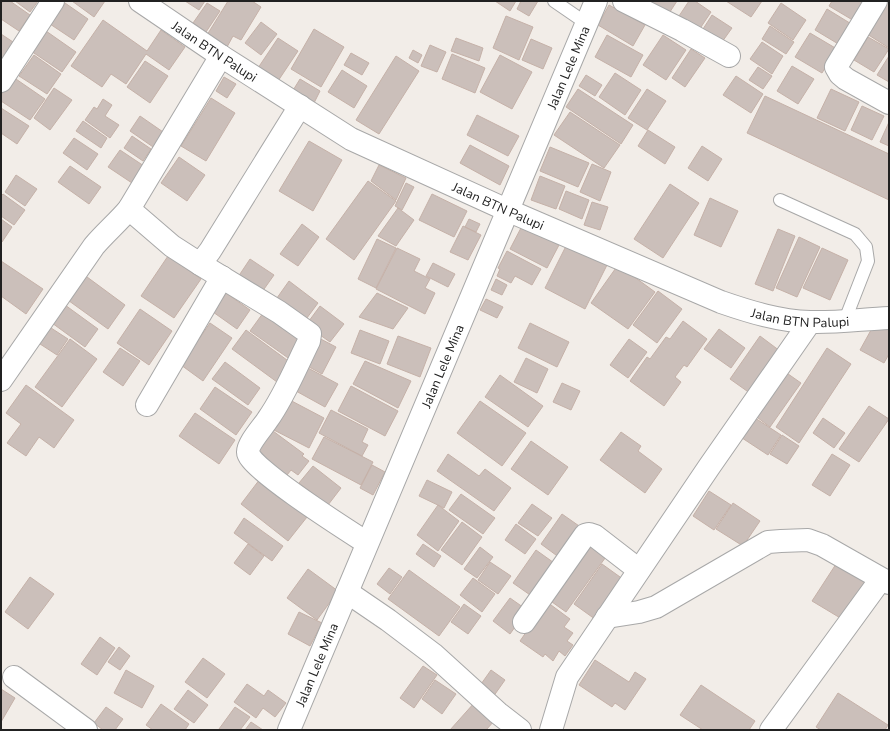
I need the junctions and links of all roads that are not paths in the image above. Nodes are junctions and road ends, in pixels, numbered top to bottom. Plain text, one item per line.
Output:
1 (53, 1) edge
2 (140, 1) edge
3 (554, 1) edge
4 (596, 1) edge
5 (624, 1) edge
6 (876, 1) edge
7 (586, 23) junction
8 (221, 56) junction
9 (729, 56) dead end
10 (1, 81) edge
11 (889, 103) edge
12 (300, 106) junction
13 (780, 200) dead end
14 (129, 209) junction
15 (507, 210) junction
16 (200, 264) junction
17 (222, 278) junction
18 (889, 318) edge
19 (845, 320) junction
20 (810, 322) junction
21 (1, 380) edge
22 (147, 405) dead end
23 (367, 543) junction
24 (640, 570) junction
25 (885, 581) edge
26 (347, 592) junction
27 (607, 618) junction
28 (524, 622) dead end
29 (14, 677) dead end
30 (86, 730) edge
31 (288, 730) edge
32 (520, 730) edge
33 (551, 730) edge
34 (771, 730) edge

1 - 10 street
2 - 8 street, Jalan BTN Palupi
3 - 7 lane
4 - 7 street, Jalan Lele Mina
5 - 9 street
6 - 11 street
7 - 15 street, Jalan Lele Mina
8 - 12 street, Jalan BTN Palupi
8 - 14 street
12 - 15 street, Jalan BTN Palupi
12 - 16 street
13 - 19 lane
14 - 16 street
14 - 21 street
15 - 20 street, Jalan BTN Palupi
15 - 23 street, Jalan Lele Mina
16 - 17 street
17 - 22 street
17 - 23 street
18 - 19 street, Jalan BTN Palupi
19 - 20 street, Jalan BTN Palupi
20 - 24 street
23 - 26 street, Jalan Lele Mina
24 - 27 street
24 - 28 street
25 - 27 street
25 - 34 street
26 - 31 street, Jalan Lele Mina
26 - 32 street
27 - 33 street
29 - 30 street

